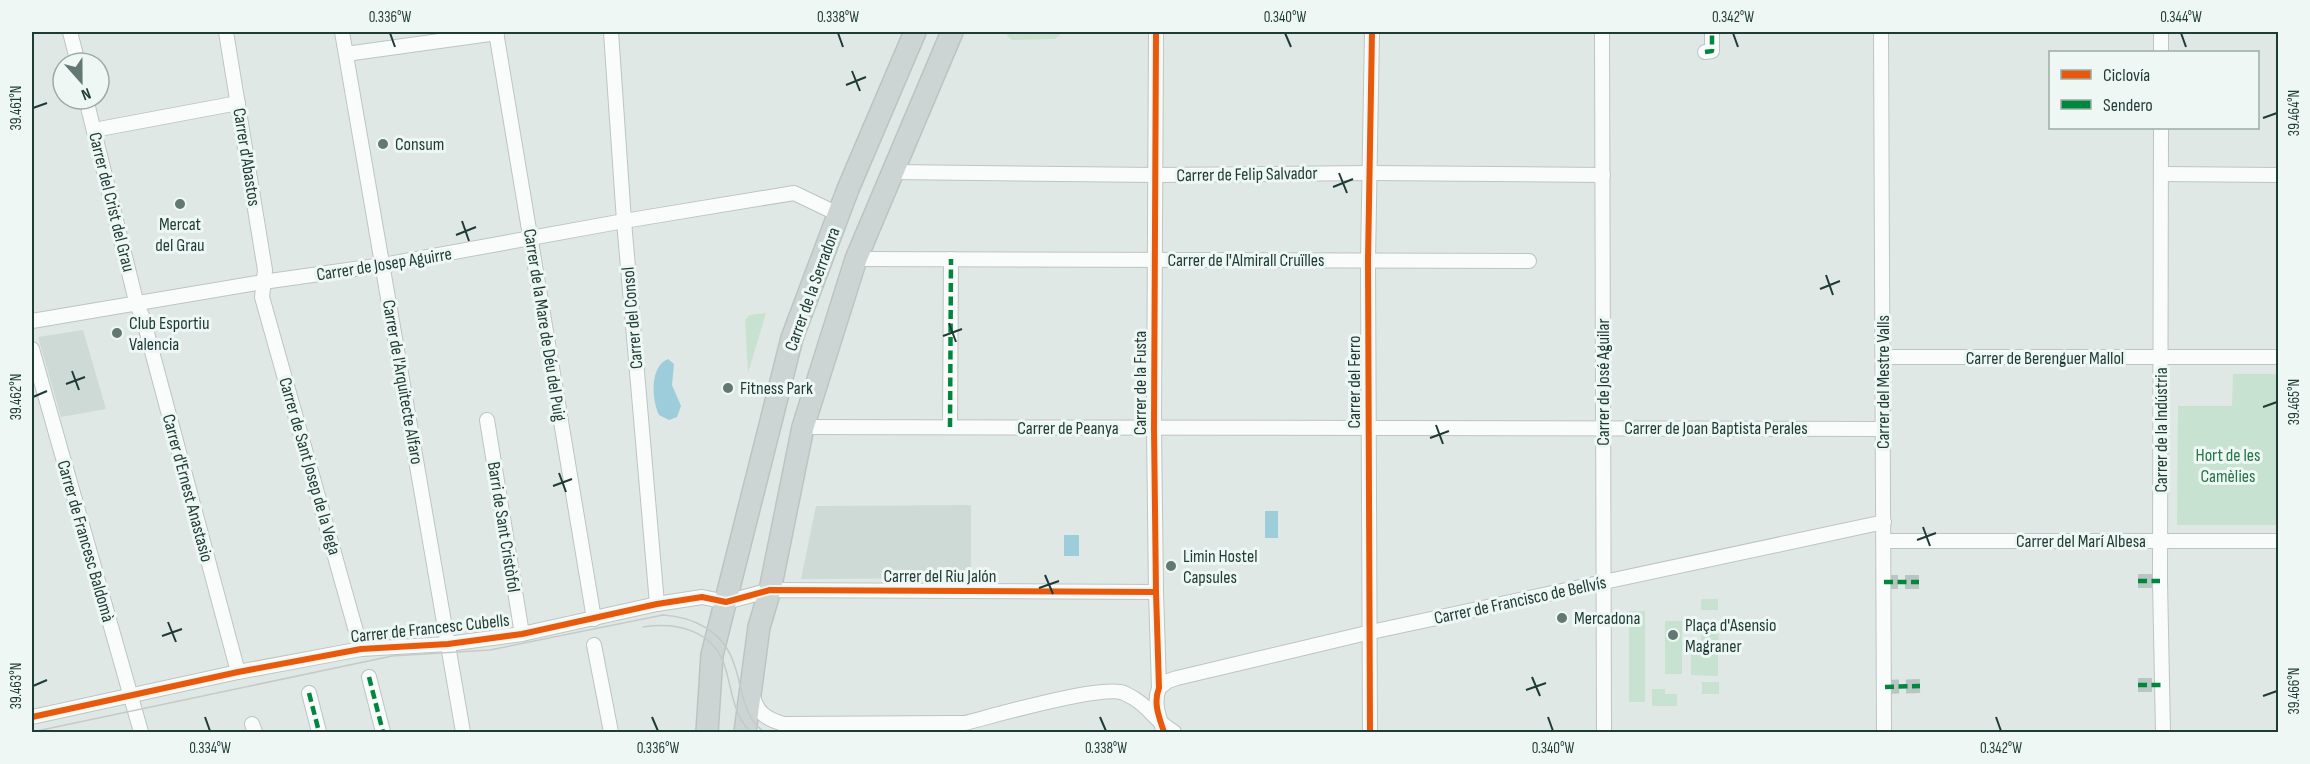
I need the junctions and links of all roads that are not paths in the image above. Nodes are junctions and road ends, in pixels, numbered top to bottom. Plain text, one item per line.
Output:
1 (70, 32) edge
2 (226, 32) edge
3 (342, 32) edge
4 (496, 32) edge
5 (611, 32) edge
6 (915, 32) edge
7 (952, 32) edge
8 (1156, 32) edge
9 (1372, 32) edge
10 (1602, 32) edge
11 (1712, 32) edge
12 (1881, 32) edge
13 (2161, 32) edge
14 (75, 51) edge
15 (2161, 51) edge
16 (1705, 52) dead end
17 (346, 54) junction
18 (238, 103) junction
19 (89, 111) edge
20 (2161, 129) edge
21 (94, 130) junction
22 (892, 172) junction
23 (1370, 173) junction
24 (2161, 174) junction
25 (1603, 175) junction
26 (2278, 175) edge
27 (1156, 176) junction
28 (838, 214) junction
29 (624, 221) junction
30 (531, 239) junction
31 (856, 259) junction
32 (951, 259) junction
33 (1155, 260) junction
34 (1368, 260) junction
35 (1529, 261) dead end
36 (383, 265) junction
37 (263, 282) junction
38 (137, 305) junction
39 (32, 321) edge
40 (32, 350) edge
41 (1883, 357) junction
42 (2278, 357) edge
43 (2161, 358) junction
44 (487, 420) dead end
45 (803, 427) junction
46 (950, 427) junction
47 (1155, 428) junction
48 (1603, 428) junction
49 (1883, 429) junction
50 (1369, 430) junction
51 (1884, 522) junction
52 (1884, 541) junction
53 (2161, 541) junction
54 (2278, 541) edge
55 (1604, 581) junction
56 (770, 590) junction
57 (1156, 592) junction
58 (726, 602) junction
59 (657, 604) junction
60 (594, 619) junction
61 (1371, 632) junction
62 (522, 634) junction
63 (448, 644) junction
64 (594, 645) dead end
65 (361, 649) junction
66 (238, 672) junction
67 (369, 676) dead end
68 (750, 687) junction
69 (1160, 688) junction
70 (309, 693) dead end
71 (129, 697) junction
72 (32, 717) edge
73 (1163, 728) edge
74 (141, 732) edge
75 (319, 732) edge
76 (383, 732) edge
77 (463, 732) edge
78 (611, 732) edge
79 (707, 732) edge
80 (745, 732) edge
81 (1174, 732) edge
82 (1370, 732) edge
83 (1604, 732) edge
84 (1884, 732) edge
85 (2163, 732) edge

1 - 14 street
2 - 18 street, Carrer d'Abastos
3 - 17 street, Carrer de l'Arquitecte Alfaro
4 - 17 street
4 - 30 street, Carrer de la Mare de Déu del Puig
5 - 29 street, Carrer del Consol
6 - 28 main road, Carrer de la Serradora
7 - 22 main road, Carrer de la Serradora
8 - 27 street, Carrer de la Fusta
9 - 23 street, Carrer del Ferro
10 - 25 street, Carrer de José Aguilar
11 - 16 street
12 - 41 street, Carrer del Mestre Valls
13 - 15 street
17 - 36 street, Carrer de l'Arquitecte Alfaro
18 - 21 street
18 - 37 street, Carrer d'Abastos
19 - 21 street, Carrer del Crist del Grau
20 - 24 street, Carrer de la Indústria
21 - 38 street, Carrer del Crist del Grau
22 - 27 street, Carrer de Felip Salvador
22 - 31 main road, Carrer de la Serradora
23 - 25 street, Carrer de Felip Salvador
23 - 27 street, Carrer de Felip Salvador
23 - 34 street, Carrer del Ferro
24 - 26 street
24 - 43 street, Carrer de la Indústria
25 - 48 street, Carrer de José Aguilar
27 - 33 street, Carrer de la Fusta
28 - 29 street, Carrer de Josep Aguirre
28 - 58 main road, Carrer de la Serradora
29 - 30 street, Carrer de Josep Aguirre
29 - 59 street, Carrer del Consol
30 - 36 street, Carrer de Josep Aguirre
30 - 60 street, Carrer de la Mare de Déu del Puig
31 - 32 street, Carrer de l'Almirall Cruïlles
31 - 45 main road, Carrer de la Serradora
32 - 33 street, Carrer de l'Almirall Cruïlles
32 - 46 street
33 - 34 street, Carrer de l'Almirall Cruïlles
33 - 47 street, Carrer de la Fusta
34 - 35 street, Carrer de l'Almirall Cruïlles
34 - 50 street, Carrer del Ferro
36 - 37 street, Carrer de Josep Aguirre
36 - 63 street, Carrer de l'Arquitecte Alfaro
37 - 38 street, Carrer de Josep Aguirre
37 - 65 street, Carrer de Sant Josep de la Vega
38 - 39 street, Carrer de Josep Aguirre
38 - 66 street, Carrer d'Ernest Anastasio
40 - 71 street, Carrer de Francesc Baldomà
41 - 43 street, Carrer de Berenguer Mallol
41 - 49 street, Carrer del Mestre Valls
42 - 43 street, Carrer de Berenguer Mallol
43 - 53 street, Carrer de la Indústria
44 - 62 street, Barri de Sant Cristòfol
45 - 46 street, Carrer de Peanya
45 - 56 main road, Carrer de la Serradora
46 - 47 street, Carrer de Peanya
47 - 50 street, Carrer de Peanya
47 - 57 street, Carrer de la Fusta
48 - 49 street, Carrer de Joan Baptista Perales
48 - 50 street, Carrer de Joan Baptista Perales
48 - 55 street, Carrer de José Aguilar
49 - 51 street, Carrer del Mestre Valls
50 - 61 street, Carrer del Ferro
51 - 52 street, Carrer del Mestre Valls
51 - 55 street, Carrer de Francisco de Bellvís
52 - 53 street, Carrer del Marí Albesa
52 - 84 street, Carrer del Mestre Valls
53 - 54 street, Carrer del Marí Albesa
53 - 85 street, Carrer de la Indústria
55 - 61 street, Carrer de Francisco de Bellvís
55 - 83 street, Carrer de José Aguilar
56 - 57 street, Carrer del Riu Jalón
56 - 58 street, Carrer del Riu Jalón
56 - 68 main road, Carrer de la Serradora
57 - 69 street, Carrer de la Fusta
58 - 59 street, Carrer de Francesc Cubells
58 - 79 main road, Carrer de la Serradora
59 - 60 street, Carrer de Francesc Cubells
60 - 62 street, Carrer de Francesc Cubells
61 - 69 street, Carrer de Francisco de Bellvís
61 - 82 street, Carrer del Ferro
62 - 63 street, Carrer de Francesc Cubells
63 - 65 street, Carrer de Francesc Cubells
63 - 77 street, Carrer de l'Arquitecte Alfaro
64 - 78 street
65 - 66 street, Carrer de Francesc Cubells
66 - 71 street, Carrer de Francesc Cubells
67 - 76 street
68 - 73 street
68 - 80 main road, Carrer de la Serradora
69 - 73 street, Carrer de la Fusta
70 - 75 street
71 - 72 street, Carrer de Francesc Cubells
71 - 74 street, Carrer de Francesc Baldomà
73 - 81 street

